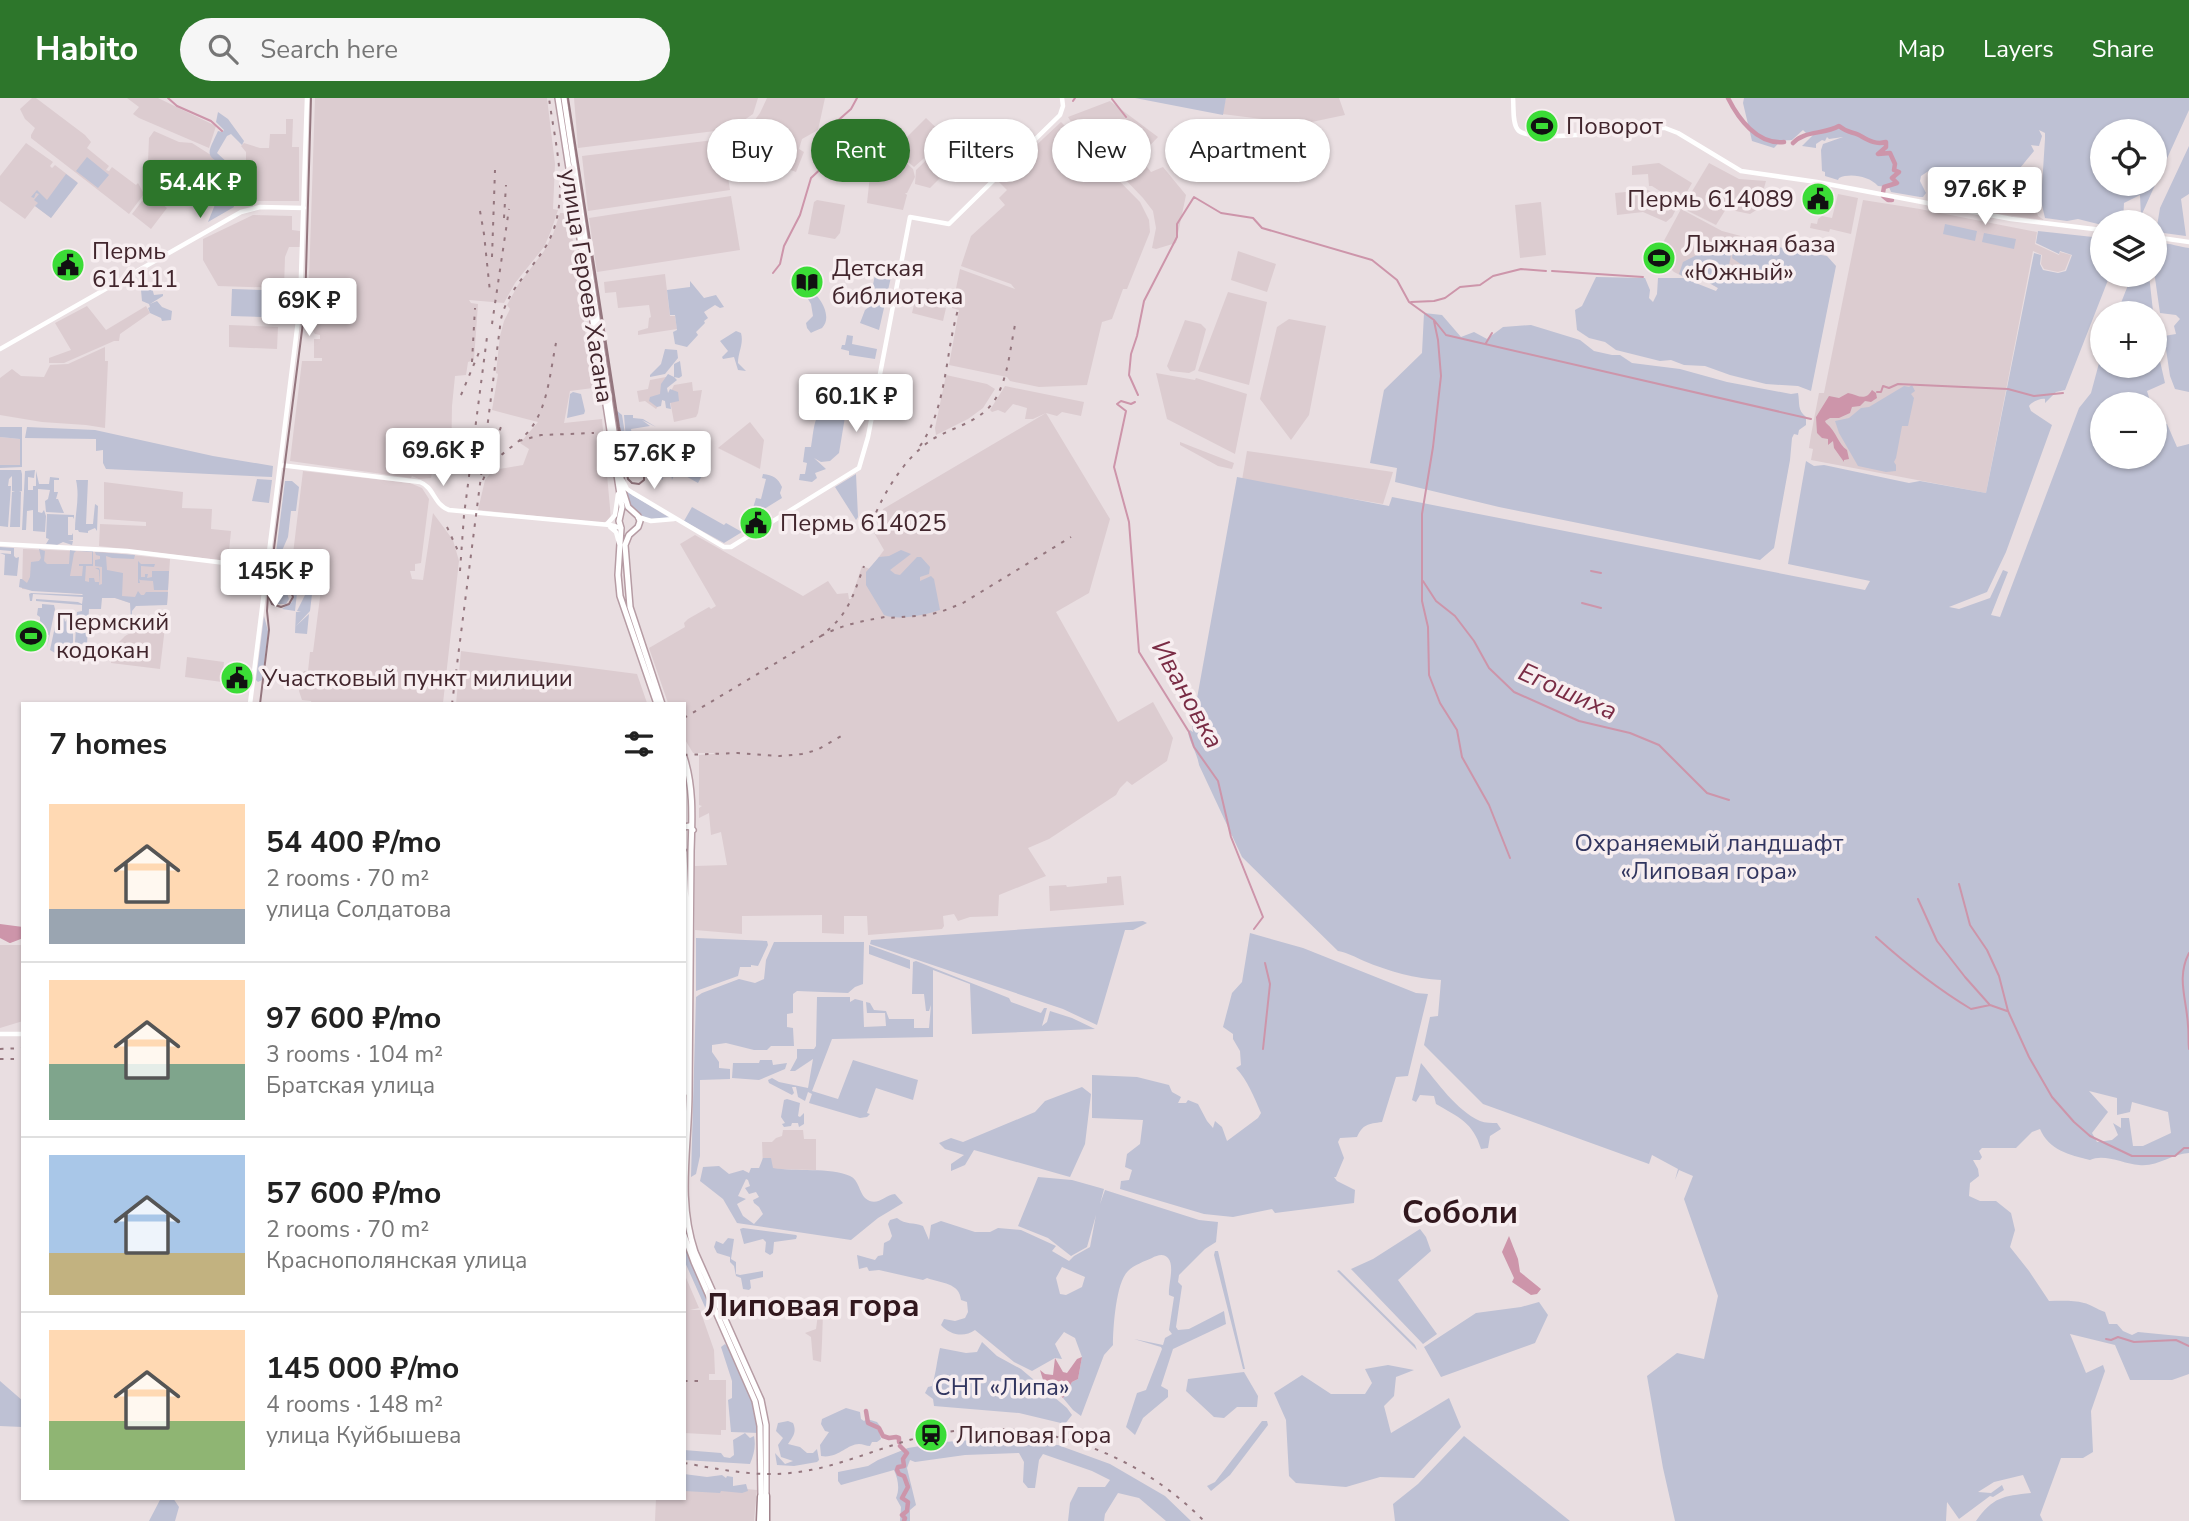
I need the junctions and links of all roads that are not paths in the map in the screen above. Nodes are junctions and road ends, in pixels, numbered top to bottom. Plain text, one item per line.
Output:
1 (307, 98) edge
2 (561, 98) edge
3 (1062, 98) edge
4 (1513, 98) edge
5 (304, 208) junction
6 (2090, 228) edge
7 (2167, 239) edge
8 (2189, 242) edge
9 (0, 349) edge
10 (280, 465) junction
11 (621, 472) junction
12 (618, 492) junction
13 (635, 514) junction
14 (620, 516) junction
15 (675, 519) junction
16 (651, 521) junction
17 (606, 525) junction
18 (621, 528) junction
19 (635, 530) junction
20 (0, 544) edge
21 (620, 545) junction
22 (267, 568) junction
23 (627, 608) junction
24 (250, 702) edge
25 (658, 702) edge
26 (686, 770) edge
27 (692, 810) junction
28 (686, 814) edge
29 (686, 827) edge
30 (692, 830) junction
31 (686, 907) edge
32 (0, 1034) edge
33 (21, 1034) edge
34 (686, 1094) edge
35 (686, 1210) edge
36 (686, 1241) edge
37 (764, 1497) junction
38 (760, 1521) edge
39 (766, 1521) edge

1 - 5 main road
2 - 11 main road, улица Героев Хасана
2 - 12 main road, улица Героев Хасана
3 - 15 main road
4 - 6 main road
5 - 9 main road
5 - 10 main road
7 - 8 main road
10 - 17 main road
10 - 22 main road
11 - 13 main road, улица Героев Хасана
11 - 15 main road
12 - 14 main road, улица Героев Хасана
12 - 17 main road
13 - 14 main road
13 - 16 main road
13 - 19 main road
14 - 17 main road
14 - 18 main road
15 - 16 main road
16 - 19 main road
17 - 18 main road
17 - 21 main road
18 - 19 main road
18 - 21 main road
19 - 23 main road
20 - 22 main road
21 - 23 main road
22 - 24 main road
23 - 25 main road
26 - 27 main road
27 - 28 main road
27 - 30 main road
29 - 30 main road
30 - 34 main road
31 - 34 main road
32 - 33 main road
35 - 37 main road
36 - 37 main road
37 - 38 highway
37 - 39 highway

